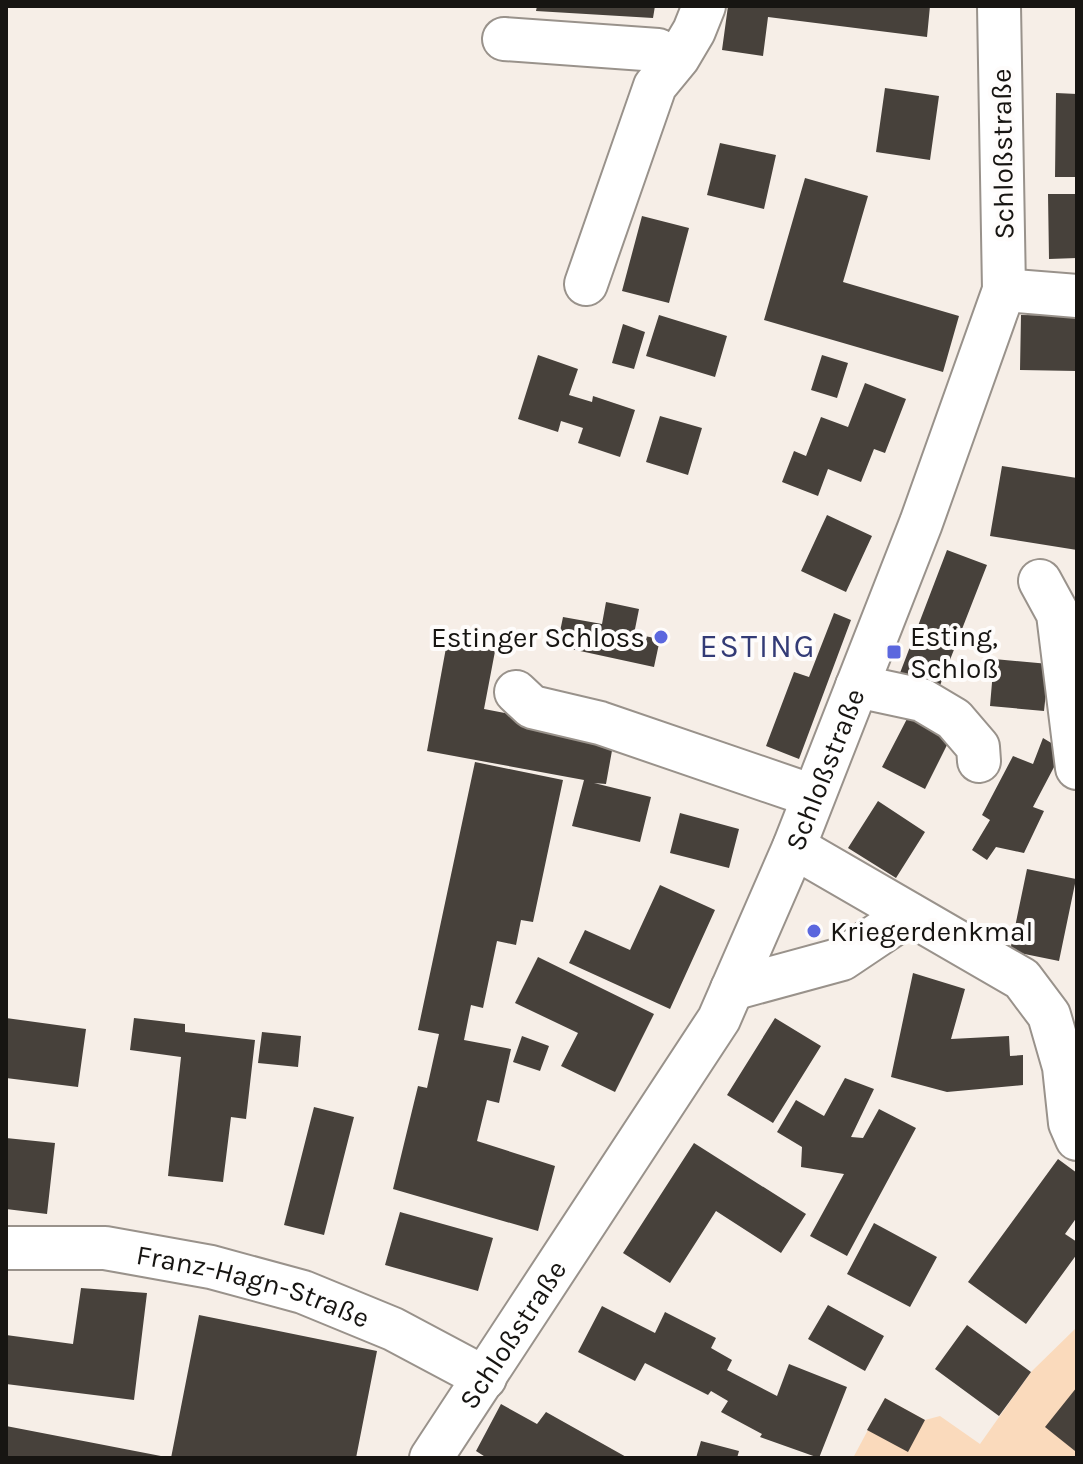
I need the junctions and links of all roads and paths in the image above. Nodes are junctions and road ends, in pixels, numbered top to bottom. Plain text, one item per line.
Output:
1 (675, 6) edge
2 (704, 6) edge
3 (999, 6) edge
4 (504, 39) dead end
5 (656, 68) junction
6 (586, 284) dead end
7 (1004, 290) junction
8 (1077, 296) edge
9 (1040, 581) dead end
10 (857, 686) junction
11 (516, 692) dead end
12 (979, 761) dead end
13 (1077, 768) edge
14 (813, 796) junction
15 (794, 847) junction
16 (909, 914) junction
17 (732, 989) junction
18 (1077, 1023) edge
19 (1064, 1067) junction
20 (1077, 1139) edge
21 (6, 1248) edge
22 (485, 1378) junction
23 (431, 1458) edge

1 - 5 street
2 - 5 street
3 - 7 street, Schloßstraße
4 - 5 street
5 - 6 street
7 - 8 street
7 - 10 street, Schloßstraße
9 - 13 street
10 - 12 street
10 - 14 street, Schloßstraße
11 - 14 street
14 - 15 street, Schloßstraße
15 - 16 street
15 - 17 street, Schloßstraße
16 - 17 street
16 - 19 street
17 - 22 street, Schloßstraße
18 - 19 street
19 - 20 street
21 - 22 street, Franz-Hagn-Straße
22 - 23 street, Schloßstraße

